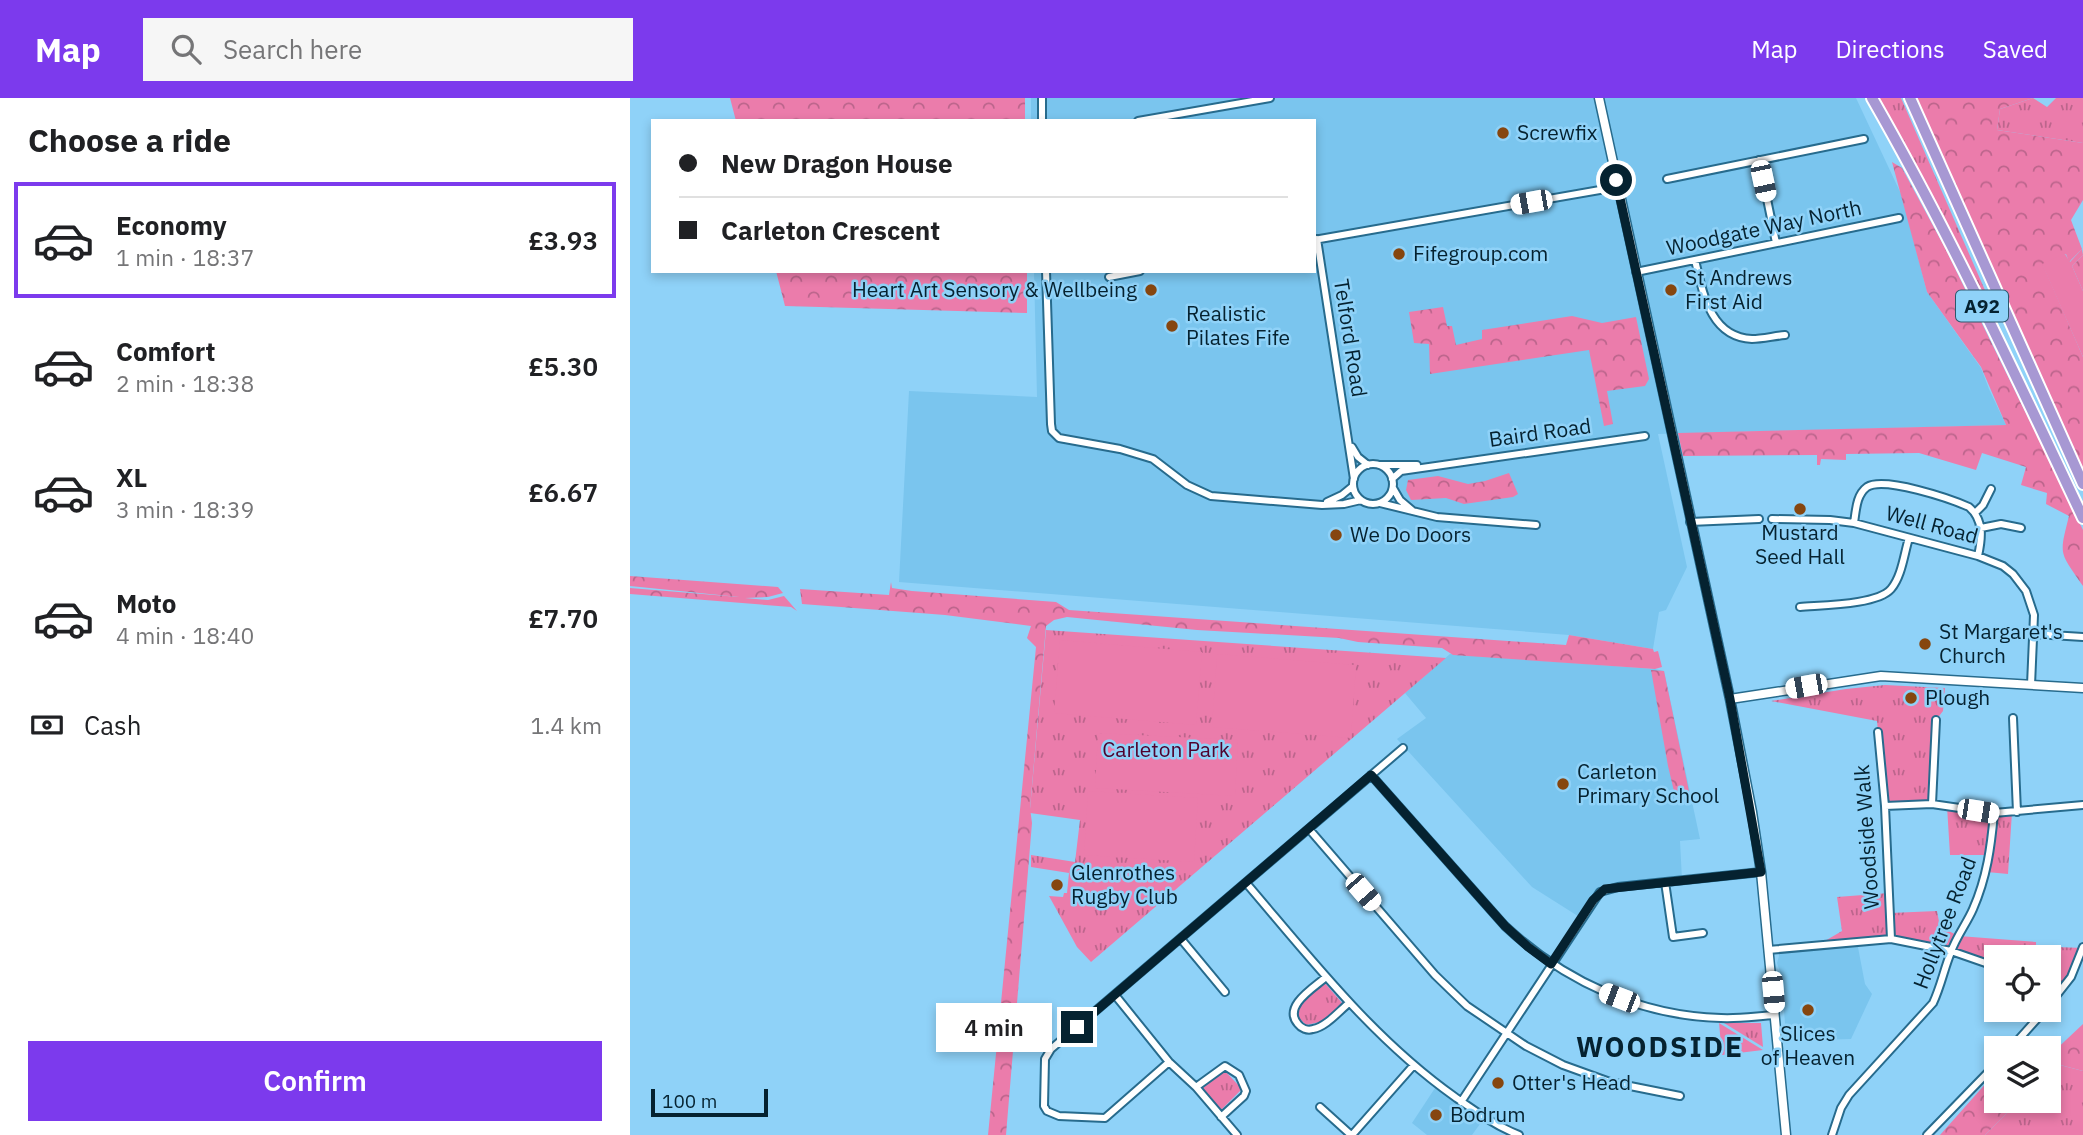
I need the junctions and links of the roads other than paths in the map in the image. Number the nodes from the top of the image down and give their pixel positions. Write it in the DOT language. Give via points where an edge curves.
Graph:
graph roads {
  1 [pos="1042,98"];
  2 [pos="1270,98"];
  3 [pos="1599,98"];
  4 [pos="1872,98"];
  5 [pos="1910,98"];
  6 [pos="1042,119"];
  7 [pos="1149,119"];
  8 [pos="1864,139"];
  9 [pos="1759,160"];
  10 [pos="1667,179"];
  11 [pos="1617,187"];
  12 [pos="1899,218"];
  13 [pos="1316,239"];
  14 [pos="1776,243"];
  15 [pos="1316,245"];
  16 [pos="1695,260"];
  17 [pos="1636,272"];
  18 [pos="1046,273"];
  19 [pos="1130,273"];
  20 [pos="1110,277"];
  21 [pos="1785,335"];
  22 [pos="1646,436"];
  23 [pos="1349,443"];
  24 [pos="1368,465"];
  25 [pos="1377,465"];
  26 [pos="1440,465"];
  27 [pos="1392,479"];
  28 [pos="1353,482"];
  29 [pos="2083,484"];
  30 [pos="1393,488"];
  31 [pos="1991,489"];
  32 [pos="1361,500"];
  33 [pos="1380,503"];
  34 [pos="1322,505"];
  35 [pos="1975,513"];
  36 [pos="1418,514"];
  37 [pos="2083,517"];
  38 [pos="1759,519"];
  39 [pos="1772,519"];
  40 [pos="1690,522"];
  41 [pos="1854,523"];
  42 [pos="1536,525"];
  43 [pos="1981,528"];
  44 [pos="2021,528"];
  45 [pos="1909,538"];
  46 [pos="1978,556"];
  47 [pos="1800,607"];
  48 [pos="2035,634"];
  49 [pos="2083,637"];
  50 [pos="2031,685"];
  51 [pos="2083,688"];
  52 [pos="1730,699"];
  53 [pos="2013,718"];
  54 [pos="1936,720"];
  55 [pos="1878,733"];
  56 [pos="1404,748"];
  57 [pos="1371,775"];
  58 [pos="1933,804"];
  59 [pos="2083,805"];
  60 [pos="1885,806"];
  61 [pos="2017,812"];
  62 [pos="1994,813"];
  63 [pos="1309,829"];
  64 [pos="1761,872"];
  65 [pos="1665,882"];
  66 [pos="1247,884"];
  67 [pos="1703,933"];
  68 [pos="1181,939"];
  69 [pos="1891,939"];
  70 [pos="2083,947"];
  71 [pos="1768,950"];
  72 [pos="1951,951"];
  73 [pos="1984,962"];
  74 [pos="1551,964"];
  75 [pos="1326,977"];
  76 [pos="2061,990"];
  77 [pos="1225,992"];
  78 [pos="1115,995"];
  79 [pos="1349,1003"];
  80 [pos="1775,1016"];
  81 [pos="2034,1022"];
  82 [pos="1506,1032"];
  83 [pos="2022,1036"];
  84 [pos="1169,1062"];
  85 [pos="1413,1066"];
  86 [pos="1984,1076"];
  87 [pos="1196,1087"];
  88 [pos="1680,1096"];
  89 [pos="1461,1102"];
  90 [pos="1320,1107"];
  91 [pos="1221,1117"];
  92 [pos="1516,1134"];
  93 [pos="1237,1135"];
  94 [pos="1351,1135"];
  95 [pos="1786,1135"];
  96 [pos="1832,1135"];
  97 [pos="1927,1135"];
  1 -- 6 [label="street"];
  2 -- 7 [label="street"];
  3 -- 11 [label="street"];
  4 -- 37 [label="highway, A92" via="1955,252"];
  5 -- 29 [label="highway, A92"];
  8 -- 9 [label="street"];
  9 -- 10 [label="street"];
  9 -- 14 [label="street"];
  11 -- 13 [label="street"];
  11 -- 17 [label="street"];
  12 -- 14 [label="street, Woodgate Way North"];
  14 -- 16 [label="street, Woodgate Way North"];
  15 -- 23 [label="street, Telford Road"];
  16 -- 17 [label="street, Woodgate Way North"];
  16 -- 21 [label="street" via="1717,324 1734,336 1752,339"];
  17 -- 40 [label="street"];
  18 -- 34 [label="street" via="1052,430 1062,440 1153,459 1187,485 1211,496"];
  19 -- 20 [label="street"];
  22 -- 26 [label="street, Baird Road"];
  23 -- 24 [label="street"];
  23 -- 28 [label="street, Telford Road"];
  24 -- 25 [label="street"];
  24 -- 28 [label="street"];
  25 -- 26 [label="street, Baird Road"];
  25 -- 27 [label="street"];
  26 -- 27 [label="street, Baird Road" via="1401,471"];
  27 -- 30 [label="street"];
  28 -- 32 [label="street"];
  28 -- 34 [label="street" via="1342,495"];
  30 -- 33 [label="street"];
  30 -- 36 [label="street"];
  31 -- 35 [label="street"];
  32 -- 33 [label="street"];
  32 -- 34 [label="street"];
  33 -- 36 [label="street"];
  35 -- 41 [label="street" via="1953,501 1883,483 1860,494"];
  35 -- 43 [label="street"];
  36 -- 42 [label="street"];
  38 -- 40 [label="street"];
  39 -- 41 [label="street, Well Road"];
  40 -- 52 [label="street"];
  41 -- 45 [label="street, Well Road"];
  43 -- 44 [label="street" via="2001,524"];
  43 -- 46 [label="street"];
  45 -- 46 [label="street, Well Road"];
  45 -- 47 [label="street" via="1898,576 1883,596"];
  46 -- 48 [label="street, Well Road" via="2003,566 2020,582 2031,603"];
  48 -- 49 [label="street"];
  48 -- 50 [label="street, Well Road"];
  50 -- 51 [label="street"];
  50 -- 52 [label="street" via="1881,676"];
  52 -- 64 [label="street"];
  53 -- 61 [label="street"];
  54 -- 58 [label="street"];
  55 -- 60 [label="street, Woodside Walk"];
  56 -- 57 [label="street"];
  57 -- 63 [label="street"];
  57 -- 74 [label="street" via="1505,926"];
  58 -- 60 [label="street"];
  58 -- 62 [label="street"];
  59 -- 61 [label="street"];
  60 -- 69 [label="street, Woodside Walk"];
  61 -- 62 [label="street"];
  62 -- 72 [label="street, Hollytree Road" via="1984,884"];
  63 -- 66 [label="street"];
  63 -- 82 [label="street" via="1435,975 1467,1006"];
  64 -- 65 [label="street"];
  64 -- 71 [label="street"];
  65 -- 67 [label="street" via="1673,937"];
  65 -- 74 [label="street" via="1600,892"];
  66 -- 68 [label="street"];
  66 -- 75 [label="street"];
  68 -- 77 [label="street"];
  68 -- 78 [label="street"];
  69 -- 71 [label="street"];
  69 -- 72 [label="street"];
  70 -- 76 [label="street"];
  71 -- 80 [label="street"];
  72 -- 73 [label="street"];
  72 -- 96 [label="street, Hollytree Road" via="1933,1003 1849,1095"];
  74 -- 80 [label="street" via="1600,991 1658,1009 1719,1018"];
  74 -- 82 [label="street"];
  75 -- 79 [label="street"];
  75 -- 79 [label="street" via="1295,1005 1297,1024 1315,1029"];
  78 -- 84 [label="street"];
  78 -- 84 [label="street" via="1047,1054 1047,1111 1059,1116 1105,1118"];
  79 -- 85 [label="street"];
  80 -- 95 [label="street"];
  81 -- 83 [label="street"];
  82 -- 88 [label="street" via="1543,1056 1585,1074"];
  82 -- 89 [label="street"];
  84 -- 87 [label="street"];
  85 -- 89 [label="street"];
  85 -- 94 [label="street"];
  86 -- 97 [label="street"];
  87 -- 91 [label="street"];
  87 -- 91 [label="street" via="1225,1066 1239,1075 1246,1086 1244,1096"];
  89 -- 92 [label="street"];
  90 -- 94 [label="street"];
  91 -- 93 [label="street"];
}
